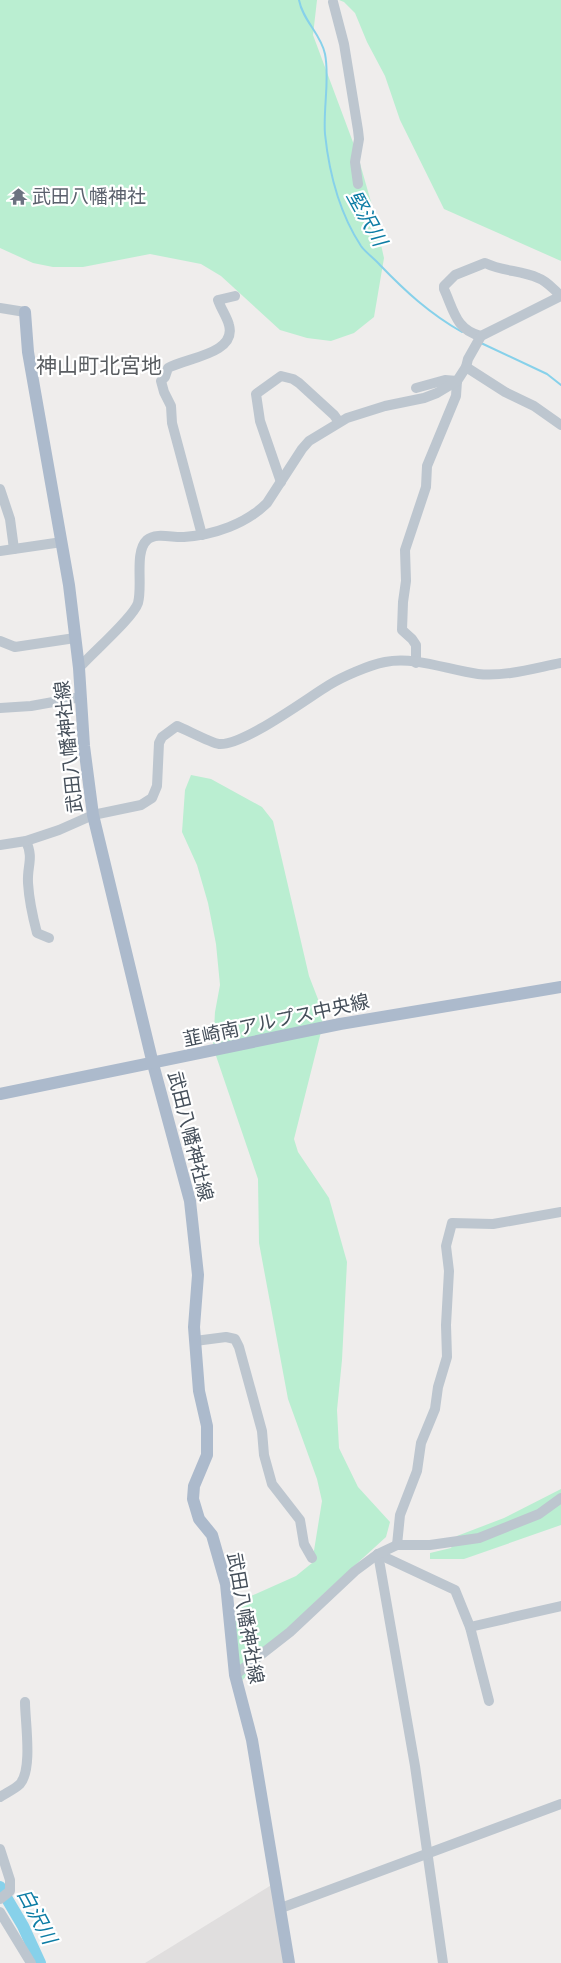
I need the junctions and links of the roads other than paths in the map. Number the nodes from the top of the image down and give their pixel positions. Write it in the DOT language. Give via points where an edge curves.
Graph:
graph roads {
  1 [pos="333,2"];
  2 [pos="358,184"];
  3 [pos="560,295"];
  4 [pos="235,296"];
  5 [pos="0,308"];
  6 [pos="25,312"];
  7 [pos="481,336"];
  8 [pos="467,363"];
  9 [pos="457,381"];
  10 [pos="416,388"];
  11 [pos="339,422"];
  12 [pos="561,425"];
  13 [pos="281,482"];
  14 [pos="0,489"];
  15 [pos="202,535"];
  16 [pos="62,542"];
  17 [pos="14,549"];
  18 [pos="0,551"];
  19 [pos="75,638"];
  20 [pos="0,641"];
  21 [pos="416,663"];
  22 [pos="561,663"];
  23 [pos="79,668"];
  24 [pos="81,697"];
  25 [pos="0,708"];
  26 [pos="93,815"];
  27 [pos="26,841"];
  28 [pos="0,845"];
  29 [pos="50,938"];
  30 [pos="561,988"];
  31 [pos="153,1064"];
  32 [pos="0,1094"];
  33 [pos="561,1212"];
  34 [pos="195,1340"];
  35 [pos="561,1498"];
  36 [pos="396,1545"];
  37 [pos="378,1554"];
  38 [pos="312,1558"];
  39 [pos="561,1606"];
  40 [pos="470,1627"];
  41 [pos="235,1675"];
  42 [pos="489,1701"];
  43 [pos="25,1702"];
  44 [pos="0,1797"];
  45 [pos="561,1804"];
  46 [pos="0,1849"];
  47 [pos="428,1853"];
  48 [pos="0,1899"];
  49 [pos="281,1908"];
  50 [pos="0,1912"];
  51 [pos="30,1963"];
  52 [pos="290,1963"];
  53 [pos="443,1963"];
  1 -- 2 [label="street" via="344,44 358,130 355,162"];
  3 -- 7 [label="street"];
  3 -- 7 [label="street" via="538,278 486,263 455,275 444,289 464,330"];
  4 -- 15 [label="street" via="218,300 229,324 230,334 225,344 207,355 168,368 161,381 171,406 175,434"];
  5 -- 6 [label="street"];
  6 -- 16 [label="main road, 武田八幡神社線" via="28,352"];
  7 -- 8 [label="street"];
  8 -- 9 [label="street"];
  8 -- 12 [label="street" via="505,392 534,406"];
  9 -- 10 [label="street" via="445,380"];
  9 -- 11 [label="street" via="424,398 385,406"];
  9 -- 21 [label="street" via="456,396 427,466 426,486 405,550 402,630 416,644"];
  11 -- 13 [label="street" via="309,441"];
  11 -- 13 [label="street" via="293,379 281,376 256,394 260,421"];
  13 -- 15 [label="street" via="267,503 250,517"];
  14 -- 17 [label="street" via="10,519"];
  15 -- 23 [label="street" via="155,536 147,540 140,551 137,605"];
  16 -- 17 [label="street"];
  16 -- 19 [label="main road, 武田八幡神社線"];
  17 -- 18 [label="street"];
  19 -- 20 [label="street" via="15,647"];
  19 -- 23 [label="main road, 武田八幡神社線"];
  21 -- 22 [label="street" via="495,674"];
  21 -- 26 [label="street" via="383,662 330,684 242,738 219,744 177,726 159,743 157,786 152,798 141,805"];
  23 -- 24 [label="main road, 武田八幡神社線"];
  24 -- 25 [label="street"];
  24 -- 26 [label="main road, 武田八幡神社線"];
  26 -- 27 [label="street"];
  26 -- 31 [label="main road, 武田八幡神社線"];
  27 -- 28 [label="street"];
  27 -- 29 [label="street" via="31,853 28,883 35,925 37,933"];
  30 -- 31 [label="main road, 韮崎南アルプス中央線" via="340,1024"];
  31 -- 32 [label="main road, 韮崎南アルプス中央線"];
  31 -- 34 [label="main road, 武田八幡神社線" via="190,1201 198,1275"];
  33 -- 36 [label="street" via="493,1224 452,1223 446,1246 449,1271 447,1357 435,1409 421,1443 418,1471 400,1515"];
  34 -- 38 [label="street" via="235,1339 262,1431 272,1484 300,1520 304,1544"];
  34 -- 41 [label="main road, 武田八幡神社線" via="199,1391 207,1426 207,1456 194,1486 193,1499 199,1519 212,1535 226,1584"];
  35 -- 36 [label="street" via="538,1514 479,1538 430,1545"];
  36 -- 37 [label="street"];
  37 -- 40 [label="street" via="455,1590"];
  37 -- 41 [label="street" via="355,1571 290,1632"];
  37 -- 47 [label="street"];
  39 -- 40 [label="street"];
  40 -- 42 [label="street"];
  41 -- 49 [label="main road, 武田八幡神社線" via="252,1740"];
  43 -- 44 [label="street" via="25,1772 20,1784"];
  45 -- 47 [label="street"];
  46 -- 48 [label="street" via="10,1880 10,1891"];
  47 -- 49 [label="street"];
  47 -- 53 [label="street"];
  49 -- 52 [label="main road, 武田八幡神社線"];
  50 -- 51 [label="street"];
}
